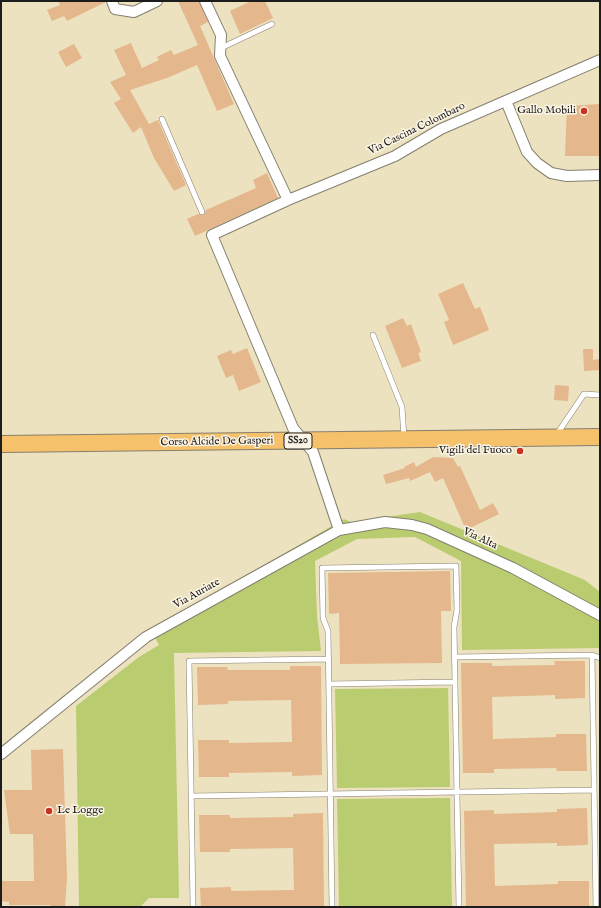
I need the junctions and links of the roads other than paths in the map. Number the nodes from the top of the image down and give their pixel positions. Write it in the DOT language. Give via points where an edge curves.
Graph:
graph roads {
  1 [pos="112,1"];
  2 [pos="157,1"];
  3 [pos="206,1"];
  4 [pos="272,24"];
  5 [pos="220,48"];
  6 [pos="600,60"];
  7 [pos="506,101"];
  8 [pos="162,119"];
  9 [pos="600,175"];
  10 [pos="288,200"];
  11 [pos="202,212"];
  12 [pos="373,335"];
  13 [pos="600,395"];
  14 [pos="555,438"];
  15 [pos="600,438"];
  16 [pos="404,440"];
  17 [pos="304,441"];
  18 [pos="1,444"];
  19 [pos="339,530"];
  20 [pos="600,615"];
  21 [pos="592,655"];
  22 [pos="455,657"];
  23 [pos="600,658"];
  24 [pos="329,659"];
  25 [pos="455,682"];
  26 [pos="329,684"];
  27 [pos="1,754"];
  28 [pos="594,790"];
  29 [pos="457,792"];
  30 [pos="331,794"];
  31 [pos="191,796"];
  32 [pos="193,907"];
  33 [pos="332,907"];
  34 [pos="459,907"];
  35 [pos="596,907"];
  1 -- 2 [label="street" via="115,9 134,12"];
  3 -- 5 [label="street" via="221,35"];
  4 -- 5 [label="lane"];
  5 -- 10 [label="street" via="220,56"];
  6 -- 7 [label="street, Via Cascina Colombaro"];
  7 -- 9 [label="street" via="527,152 537,163 551,173 567,176"];
  7 -- 10 [label="street, Via Cascina Colombaro" via="441,129 394,156"];
  8 -- 11 [label="lane"];
  10 -- 17 [label="street, Via Cascina Colombaro" via="211,232 293,428"];
  12 -- 16 [label="lane" via="402,407"];
  13 -- 14 [label="lane" via="584,394"];
  14 -- 15 [label="main road, Corso Alcide De Gasperi / SS20"];
  14 -- 16 [label="main road, Corso Alcide De Gasperi / SS20"];
  16 -- 17 [label="main road, Corso Alcide De Gasperi / SS20"];
  17 -- 18 [label="main road, Corso Alcide De Gasperi / SS20"];
  17 -- 19 [label="street" via="313,452"];
  19 -- 20 [label="street, Via Alta" via="385,522 427,529 513,568"];
  19 -- 27 [label="street, Via Auriate" via="146,637"];
  21 -- 22 [label="lane"];
  21 -- 23 [label="lane"];
  21 -- 28 [label="lane"];
  22 -- 24 [label="lane" via="456,566 432,566 322,568 323,618 328,631"];
  22 -- 25 [label="lane"];
  24 -- 26 [label="lane"];
  24 -- 31 [label="lane" via="189,661"];
  25 -- 26 [label="lane"];
  25 -- 29 [label="lane"];
  26 -- 30 [label="lane"];
  28 -- 29 [label="lane"];
  28 -- 35 [label="lane"];
  29 -- 30 [label="lane"];
  29 -- 34 [label="lane"];
  30 -- 31 [label="lane"];
  30 -- 33 [label="lane"];
  31 -- 32 [label="lane"];
}
